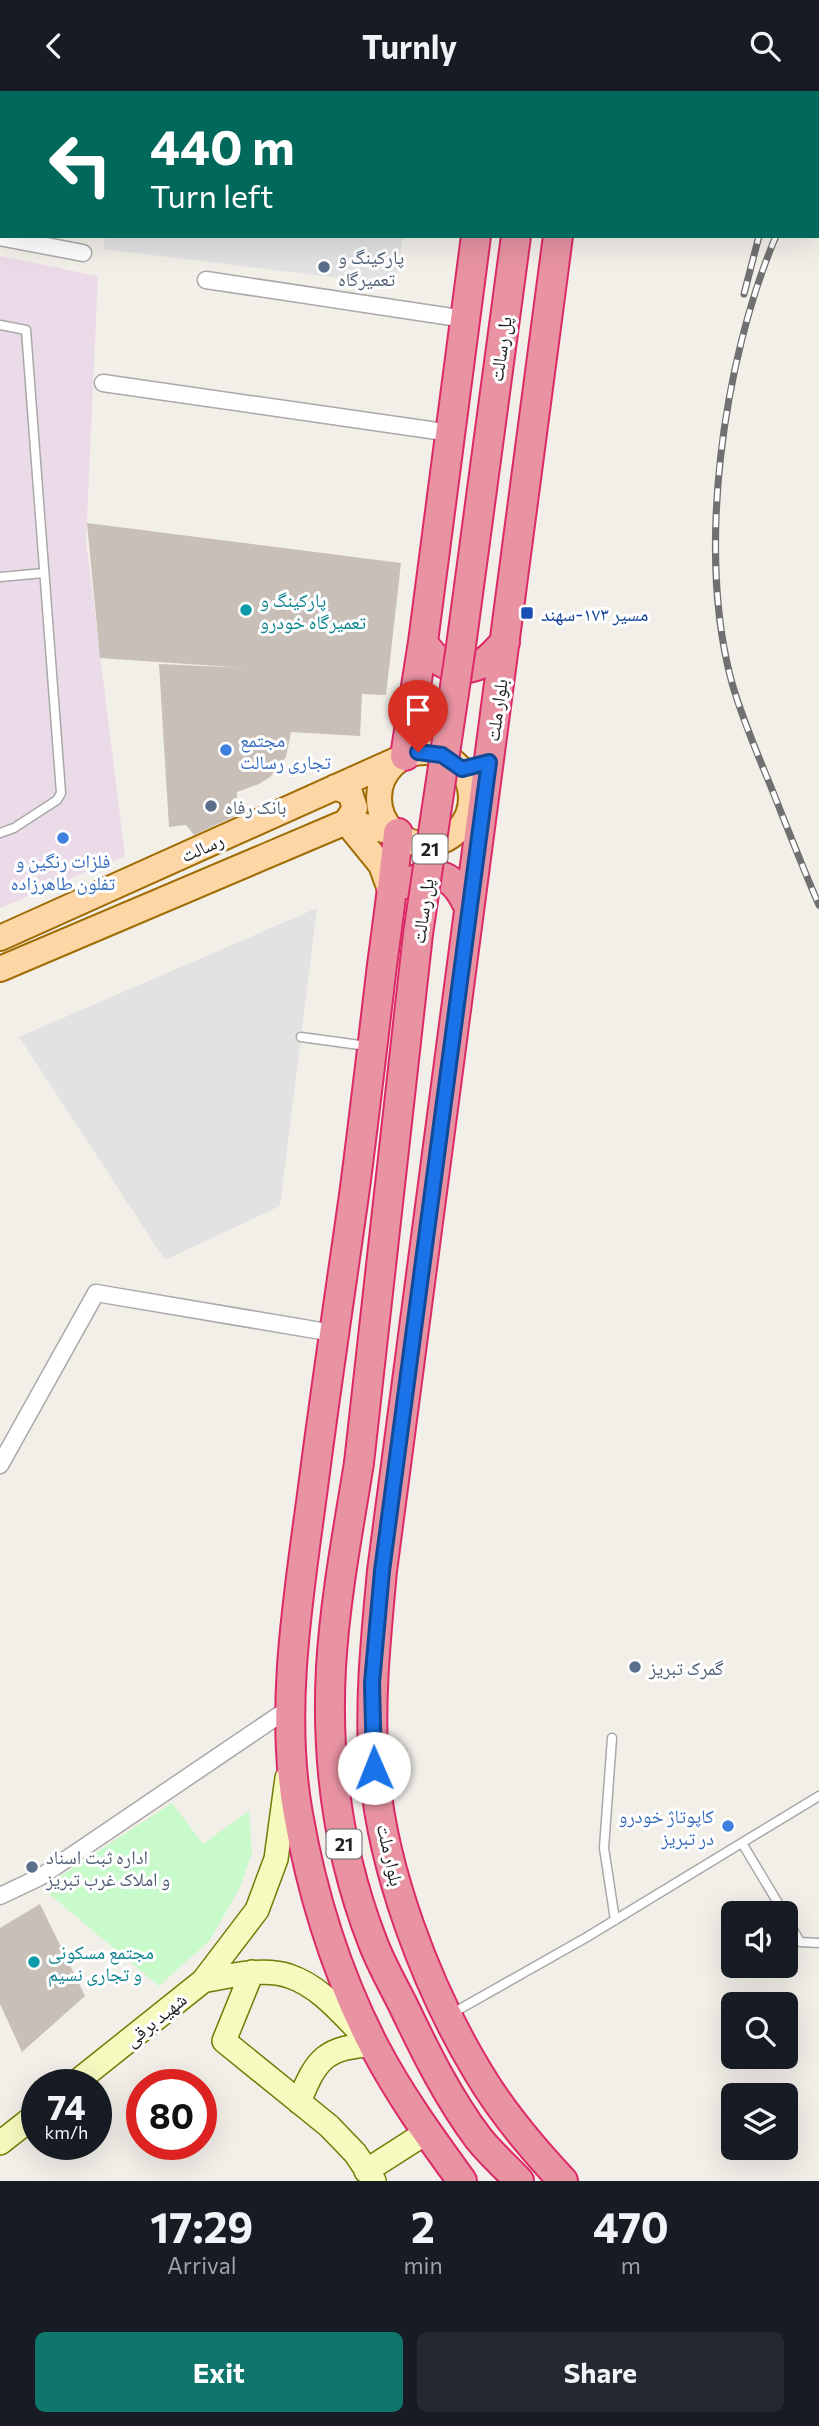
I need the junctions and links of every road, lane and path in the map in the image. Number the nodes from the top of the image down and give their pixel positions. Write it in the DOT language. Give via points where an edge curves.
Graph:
graph roads {
  1 [pos="5,238"];
  2 [pos="476,238"];
  3 [pos="516,238"];
  4 [pos="558,238"];
  5 [pos="83,253"];
  6 [pos="206,280"];
  7 [pos="466,319"];
  8 [pos="0,325"];
  9 [pos="103,383"];
  10 [pos="451,433"];
  11 [pos="44,573"];
  12 [pos="0,577"];
  13 [pos="423,642"];
  14 [pos="505,642"];
  15 [pos="405,756"];
  16 [pos="475,766"];
  17 [pos="335,787"];
  18 [pos="346,822"];
  19 [pos="0,833"];
  20 [pos="398,833"];
  21 [pos="467,836"];
  22 [pos="393,896"];
  23 [pos="469,908"];
  24 [pos="0,938"];
  25 [pos="0,969"];
  26 [pos="301,1037"];
  27 [pos="373,1047"];
  28 [pos="332,1333"];
  29 [pos="0,1465"];
  30 [pos="291,1707"];
  31 [pos="612,1738"];
  32 [pos="291,1747"];
  33 [pos="819,1796"];
  34 [pos="742,1843"];
  35 [pos="1,1895"];
  36 [pos="777,1901"];
  37 [pos="615,1920"];
  38 [pos="798,1938"];
  39 [pos="819,1943"];
  40 [pos="251,1972"];
  41 [pos="203,1981"];
  42 [pos="448,2016"];
  43 [pos="374,2045"];
  44 [pos="93,2069"];
  45 [pos="299,2102"];
  46 [pos="21,2127"];
  47 [pos="427,2132"];
  48 [pos="0,2143"];
  49 [pos="370,2176"];
  50 [pos="462,2181"];
  51 [pos="519,2181"];
  52 [pos="563,2181"];
  1 -- 5 [label="street"];
  2 -- 7 [label="highway"];
  3 -- 51 [label="highway, پل رسالت / 21, bridge" via="418,934 359,1463 337,1596 331,1747 337,1811 350,1872 373,1944 446,2088 480,2139"];
  4 -- 14 [label="highway, بلوار ملت / 21"];
  6 -- 7 [label="street"];
  7 -- 10 [label="highway"];
  8 -- 11 [label="lane" via="26,330"];
  9 -- 10 [label="street"];
  10 -- 13 [label="highway"];
  11 -- 12 [label="lane"];
  11 -- 19 [label="lane" via="61,793 50,805"];
  13 -- 14 [label="highway" via="445,665 464,670 485,661"];
  13 -- 15 [label="highway"];
  14 -- 16 [label="highway, بلوار ملت / 21"];
  15 -- 16 [label="main road" via="418,752 442,755"];
  15 -- 17 [label="main road, رسالت"];
  15 -- 20 [label="main road" via="382,781 379,805 387,824"];
  16 -- 21 [label="highway, بلوار ملت / 21"];
  17 -- 18 [label="main road" via="350,793 355,808"];
  17 -- 24 [label="main road, رسالت"];
  18 -- 20 [label="main road"];
  18 -- 22 [label="main road" via="381,865"];
  18 -- 25 [label="main road, رسالت"];
  20 -- 21 [label="main road" via="408,842 432,844"];
  20 -- 22 [label="highway"];
  21 -- 23 [label="highway, بلوار ملت / 21"];
  22 -- 23 [label="highway" via="431,873 452,881"];
  22 -- 27 [label="highway"];
  23 -- 42 [label="highway, بلوار ملت / 21" via="382,1571 372,1683 374,1768 385,1843 407,1919"];
  26 -- 27 [label="lane"];
  27 -- 28 [label="highway"];
  28 -- 29 [label="street" via="96,1293"];
  28 -- 30 [label="highway" via="297,1612"];
  30 -- 32 [label="highway"];
  30 -- 35 [label="street" via="40,1877"];
  31 -- 37 [label="lane" via="604,1848"];
  32 -- 41 [label="main road" via="276,1859 257,1910"];
  32 -- 43 [label="highway" via="310,1876 331,1946"];
  33 -- 34 [label="lane"];
  34 -- 36 [label="lane"];
  34 -- 37 [label="lane"];
  37 -- 42 [label="lane"];
  38 -- 39 [label="lane"];
  40 -- 41 [label="main road"];
  40 -- 43 [label="main road" via="289,1975 319,1992"];
  40 -- 45 [label="main road" via="224,2041"];
  41 -- 44 [label="main road, شهید برقی"];
  42 -- 52 [label="highway, بلوار ملت / 21" via="479,2074 537,2154"];
  43 -- 45 [label="main road" via="331,2053 312,2071"];
  43 -- 47 [label="highway"];
  45 -- 49 [label="main road" via="355,2153"];
  46 -- 48 [label="main road"];
  47 -- 49 [label="main road"];
  47 -- 50 [label="highway"];
}
